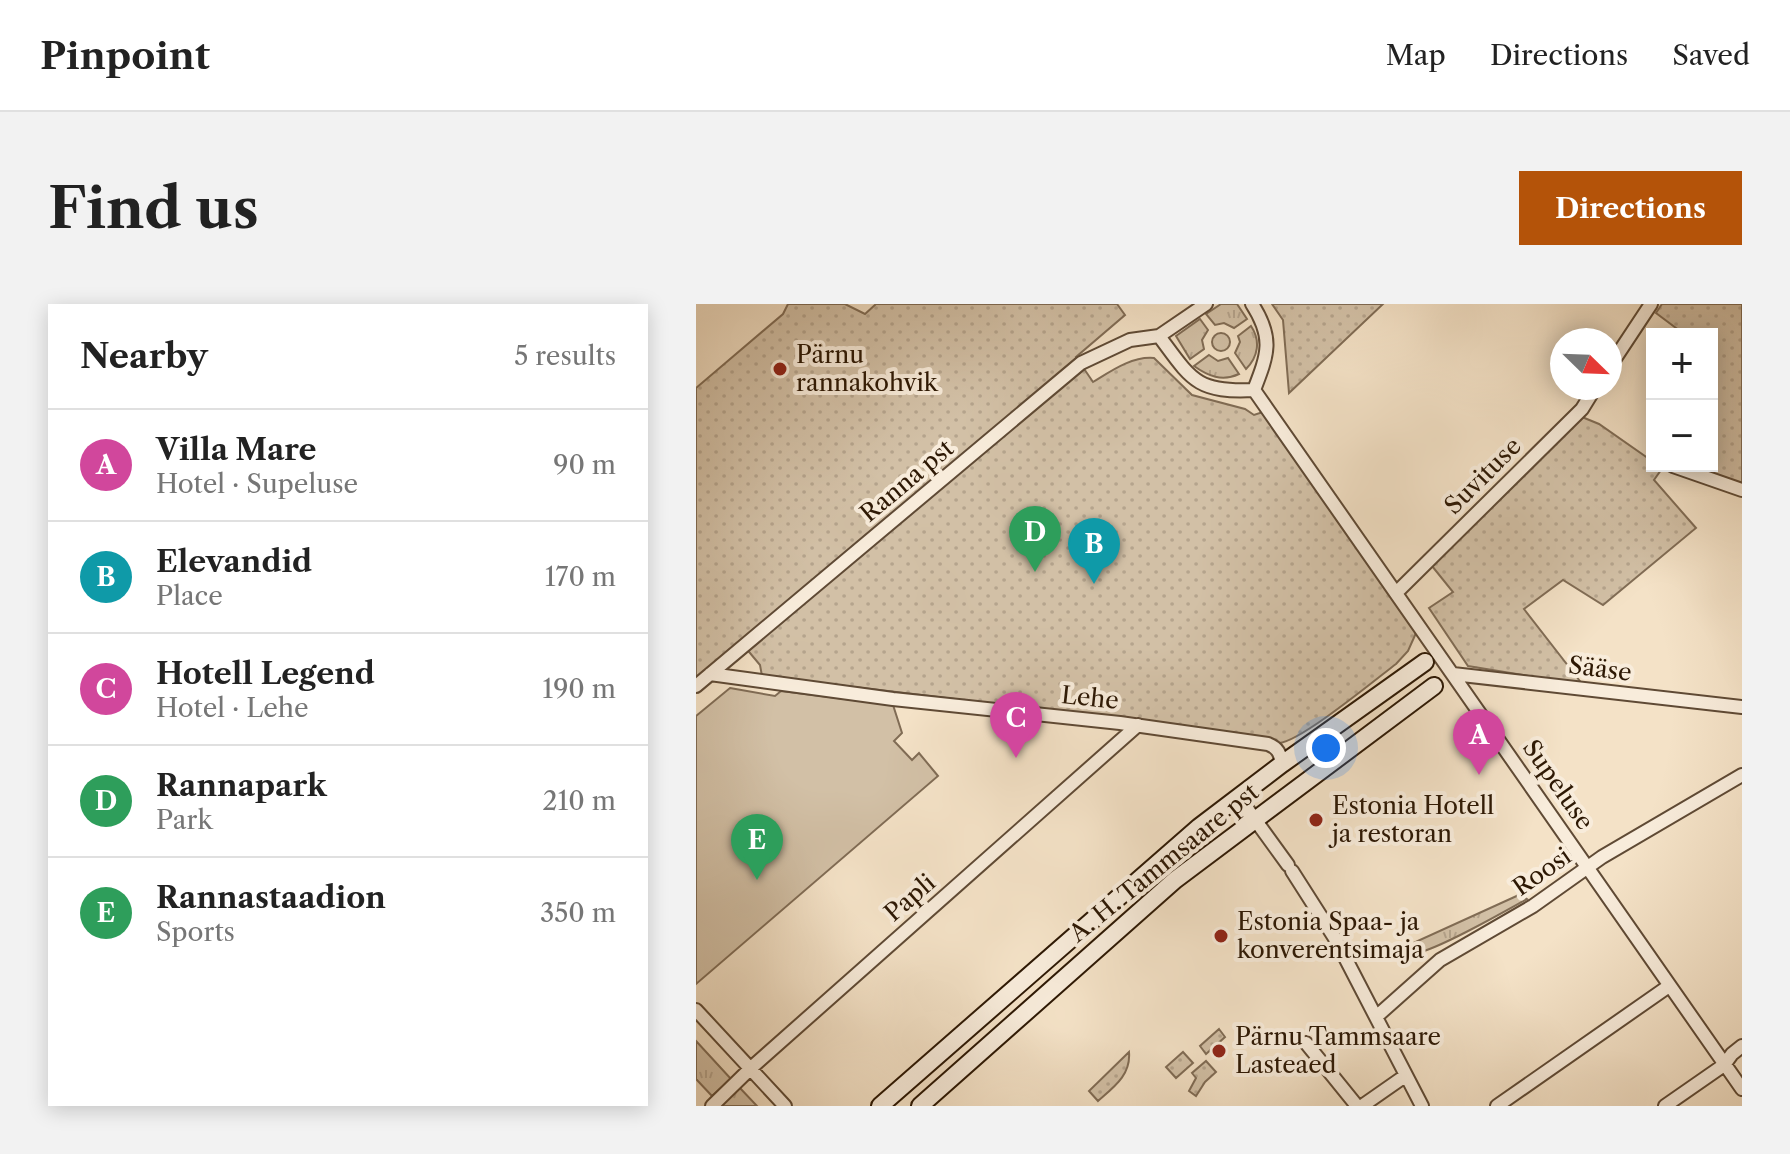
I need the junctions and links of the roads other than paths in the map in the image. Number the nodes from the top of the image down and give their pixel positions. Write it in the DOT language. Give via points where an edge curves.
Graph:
graph roads {
  1 [pos="1206,304"];
  2 [pos="1252,304"];
  3 [pos="1647,306"];
  4 [pos="1159,336"];
  5 [pos="1622,347"];
  6 [pos="1254,390"];
  7 [pos="1588,400"];
  8 [pos="1690,472"];
  9 [pos="1742,490"];
  10 [pos="1397,592"];
  11 [pos="737,652"];
  12 [pos="1431,657"];
  13 [pos="710,674"];
  14 [pos="1453,674"];
  15 [pos="738,677"];
  16 [pos="696,686"];
  17 [pos="1434,686"];
  18 [pos="1742,707"];
  19 [pos="1138,725"];
  20 [pos="1282,764"];
  21 [pos="1742,775"];
  22 [pos="1238,796"];
  23 [pos="1255,818"];
  24 [pos="1156,865"];
  25 [pos="1588,867"];
  26 [pos="1172,883"];
  27 [pos="1669,986"];
  28 [pos="696,1010"];
  29 [pos="1376,1017"];
  30 [pos="1306,1043"];
  31 [pos="1742,1046"];
  32 [pos="1724,1065"];
  33 [pos="751,1068"];
  34 [pos="1405,1076"];
  35 [pos="1742,1089"];
  36 [pos="891,1102"];
  37 [pos="712,1106"];
  38 [pos="785,1106"];
  39 [pos="920,1106"];
  40 [pos="1360,1106"];
  41 [pos="1422,1106"];
  42 [pos="1497,1106"];
  43 [pos="1665,1106"];
  1 -- 4 [label="street"];
  2 -- 6 [label="street" via="1268,343"];
  3 -- 5 [label="street"];
  4 -- 6 [label="street" via="1196,382 1216,390"];
  4 -- 11 [label="street, Ranna pst" via="1130,340 1081,363"];
  6 -- 10 [label="street, Supeluse"];
  7 -- 10 [label="street, Suvituse"];
  8 -- 9 [label="street"];
  10 -- 12 [label="street, Supeluse"];
  11 -- 13 [label="street, Ranna pst"];
  11 -- 15 [label="street"];
  12 -- 14 [label="street, Supeluse"];
  12 -- 20 [label="street"];
  13 -- 15 [label="street, Lehe"];
  13 -- 16 [label="street, Ranna pst"];
  14 -- 17 [label="street, A. H. Tammsaare pst"];
  14 -- 18 [label="street, Sääse"];
  14 -- 25 [label="street, Supeluse"];
  15 -- 19 [label="street, Lehe"];
  17 -- 23 [label="street, A. H. Tammsaare pst"];
  19 -- 20 [label="street, Lehe" via="1268,744 1280,754"];
  19 -- 33 [label="street, Papli"];
  20 -- 22 [label="street, A. H. Tammsaare pst"];
  21 -- 25 [label="street, Roosi"];
  22 -- 23 [label="street"];
  22 -- 24 [label="street, A. H. Tammsaare pst"];
  23 -- 26 [label="street, A. H. Tammsaare pst"];
  23 -- 29 [label="street" via="1336,940"];
  24 -- 26 [label="street"];
  24 -- 36 [label="street, A. H. Tammsaare pst"];
  25 -- 27 [label="street, Supeluse"];
  25 -- 29 [label="street, Roosi" via="1440,960"];
  26 -- 39 [label="street, A. H. Tammsaare pst"];
  27 -- 32 [label="street, Supeluse"];
  27 -- 42 [label="street"];
  28 -- 33 [label="street"];
  29 -- 34 [label="street"];
  30 -- 40 [label="street"];
  31 -- 32 [label="street"];
  32 -- 35 [label="street, Supeluse"];
  32 -- 43 [label="street"];
  33 -- 37 [label="street, Papli"];
  33 -- 38 [label="street"];
  34 -- 40 [label="street"];
  34 -- 41 [label="street"];
}
